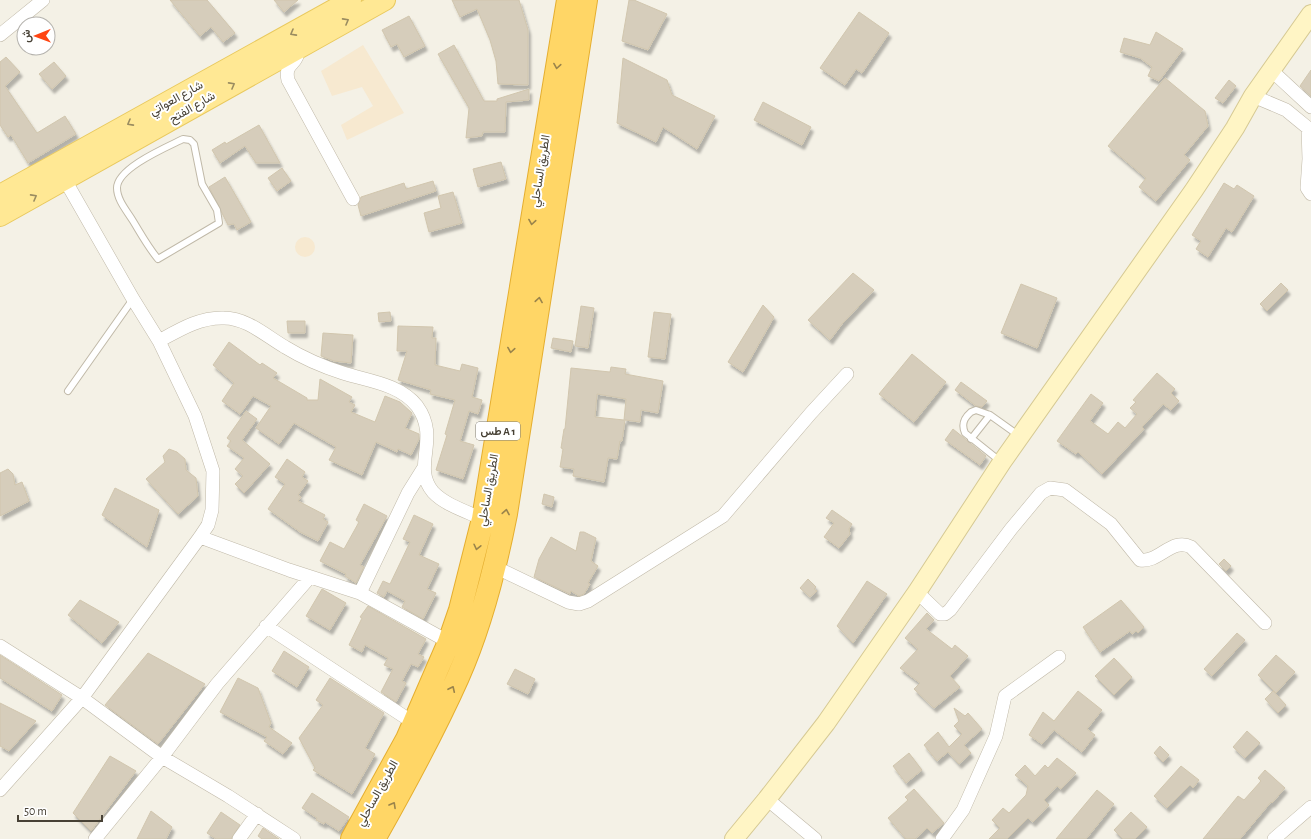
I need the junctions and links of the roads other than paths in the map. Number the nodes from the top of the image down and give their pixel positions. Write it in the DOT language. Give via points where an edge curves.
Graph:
graph roads {
  1 [pos="43,0"];
  2 [pos="352,0"];
  3 [pos="385,0"];
  4 [pos="554,0"];
  5 [pos="568,0"];
  6 [pos="586,0"];
  7 [pos="1311,14"];
  8 [pos="0,35"];
  9 [pos="562,36"];
  10 [pos="299,48"];
  11 [pos="1271,70"];
  12 [pos="1253,96"];
  13 [pos="177,106"];
  14 [pos="1311,107"];
  15 [pos="138,150"];
  16 [pos="65,180"];
  17 [pos="1311,194"];
  18 [pos="0,195"];
  19 [pos="353,199"];
  20 [pos="0,216"];
  21 [pos="133,299"];
  22 [pos="159,342"];
  23 [pos="847,374"];
  24 [pos="68,391"];
  25 [pos="990,415"];
  26 [pos="1021,437"];
  27 [pos="971,439"];
  28 [pos="1002,462"];
  29 [pos="424,469"];
  30 [pos="484,519"];
  31 [pos="200,537"];
  32 [pos="495,567"];
  33 [pos="310,578"];
  34 [pos="917,592"];
  35 [pos="360,593"];
  36 [pos="1265,623"];
  37 [pos="266,626"];
  38 [pos="449,642"];
  39 [pos="0,646"];
  40 [pos="1059,657"];
  41 [pos="82,698"];
  42 [pos="414,723"];
  43 [pos="162,757"];
  44 [pos="0,790"];
  45 [pos="767,799"];
  46 [pos="1311,807"];
  47 [pos="257,814"];
  48 [pos="95,839"];
  49 [pos="239,839"];
  50 [pos="294,839"];
  51 [pos="352,839"];
  52 [pos="374,839"];
  53 [pos="734,839"];
  54 [pos="815,839"];
  55 [pos="942,839"];
  56 [pos="1274,839"];
  1 -- 8 [label="street"];
  2 -- 13 [label="main road, شارع العواتي, one-way"];
  10 -- 3 [label="main road, شارع الفتح, one-way"];
  4 -- 9 [label="highway"];
  5 -- 9 [label="highway, الطريق الساحلي / طس A 1"];
  32 -- 6 [label="highway, الطريق الساحلي / طس A 1, one-way" via="506,514"];
  7 -- 11 [label="street"];
  9 -- 30 [label="highway, الطريق الساحلي / طس A 1, one-way"];
  13 -- 10 [label="main road, شارع الفتح, one-way"];
  10 -- 19 [label="street" via="298,56 288,66 288,80"];
  11 -- 12 [label="street"];
  11 -- 14 [label="street"];
  12 -- 17 [label="street" via="1286,110 1308,128 1307,188"];
  12 -- 26 [label="street" via="1194,190"];
  13 -- 15 [label="main road, شارع الفتح"];
  13 -- 18 [label="main road, شارع العواتي, one-way"];
  15 -- 15 [label="lane" via="118,181 117,189 119,199 158,259 219,223 217,210 202,184 194,144 190,140 184,139"];
  15 -- 16 [label="main road, شارع الفتح"];
  20 -- 16 [label="main road, شارع الفتح, one-way"];
  16 -- 21 [label="street"];
  21 -- 22 [label="street"];
  21 -- 24 [label="lane"];
  22 -- 29 [label="street" via="180,329 205,320 240,320 304,357 405,394 426,422 428,438"];
  22 -- 31 [label="street" via="195,416 213,471 212,510 208,525"];
  23 -- 32 [label="street" via="723,516 588,601 579,604 568,602"];
  25 -- 26 [label="lane"];
  25 -- 27 [label="lane"];
  25 -- 27 [label="lane" via="976,410 965,417 963,428"];
  26 -- 28 [label="street"];
  27 -- 28 [label="lane"];
  28 -- 34 [label="street"];
  29 -- 30 [label="street" via="425,480 434,492 444,500"];
  29 -- 35 [label="street" via="408,493"];
  30 -- 38 [label="highway, الطريق الساحلي / طس A 1, one-way"];
  31 -- 33 [label="street"];
  31 -- 41 [label="street"];
  52 -- 32 [label="highway, الطريق الساحلي / طس A 1, one-way" via="424,749 458,676 478,624"];
  33 -- 35 [label="street"];
  33 -- 37 [label="street"];
  34 -- 36 [label="street" via="940,614 945,614 1041,493 1057,487 1065,490 1111,524 1140,560 1148,560 1177,544 1191,547"];
  34 -- 45 [label="street" via="826,723"];
  35 -- 38 [label="street"];
  37 -- 42 [label="street"];
  37 -- 43 [label="street" via="217,684"];
  38 -- 42 [label="highway, الطريق الساحلي / طس A 1"];
  39 -- 41 [label="street"];
  40 -- 55 [label="street" via="1005,696 996,736 963,810"];
  41 -- 43 [label="street"];
  41 -- 44 [label="street"];
  42 -- 51 [label="highway, الطريق الساحلي / طس A 1"];
  43 -- 47 [label="street"];
  43 -- 48 [label="street"];
  45 -- 53 [label="street"];
  45 -- 54 [label="street"];
  46 -- 56 [label="street"];
  47 -- 49 [label="street"];
  47 -- 50 [label="street"];
}
